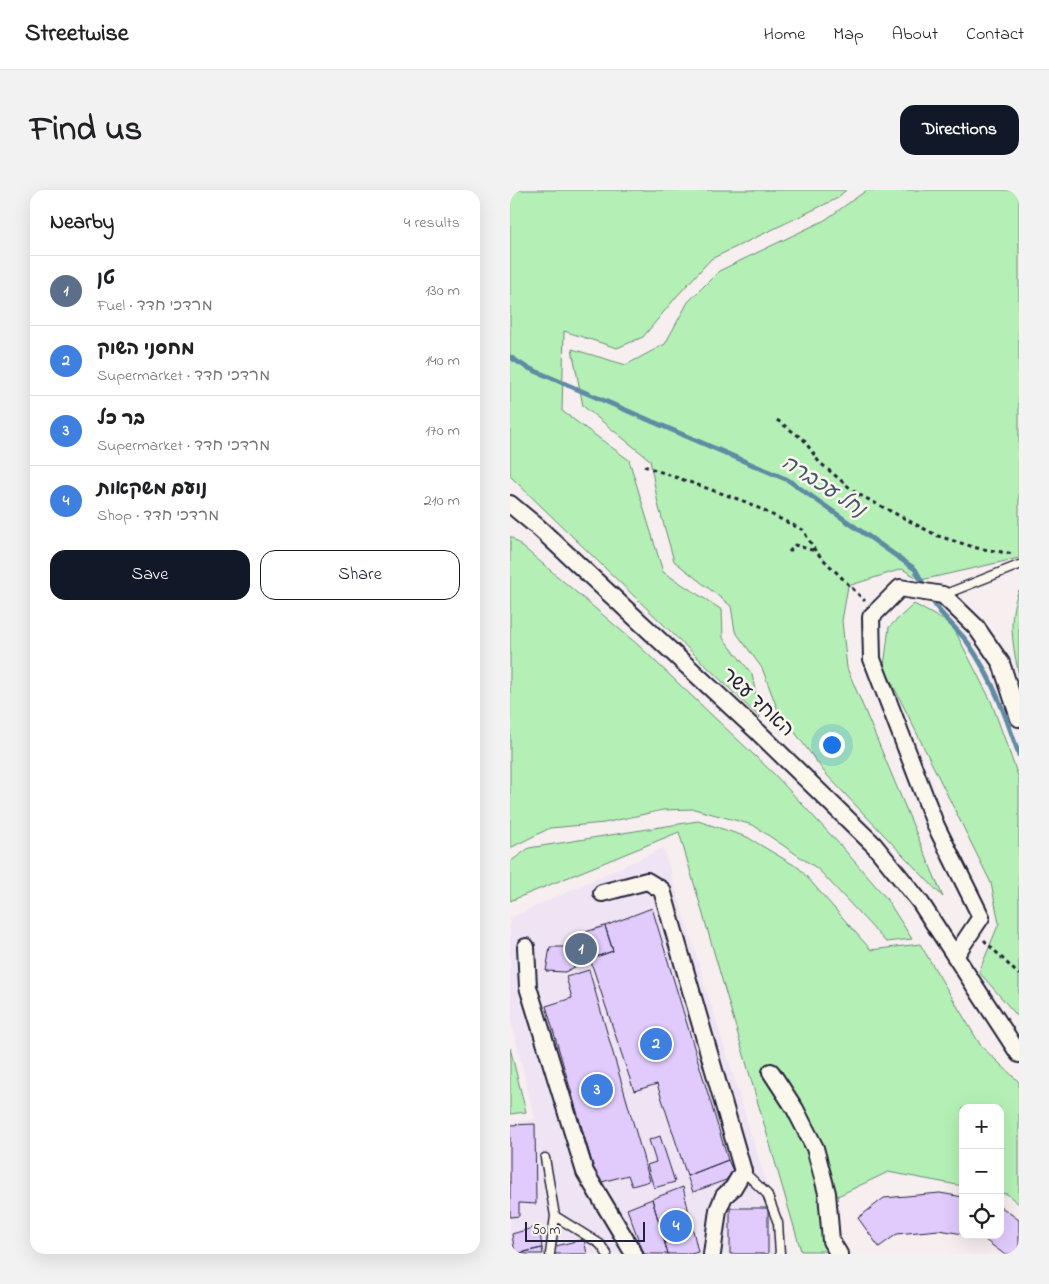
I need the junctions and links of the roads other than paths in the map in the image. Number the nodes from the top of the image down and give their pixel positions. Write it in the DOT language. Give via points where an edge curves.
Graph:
graph roads {
  1 [pos="510,504"];
  2 [pos="1019,565"];
  3 [pos="942,594"];
  4 [pos="1019,718"];
  5 [pos="602,893"];
  6 [pos="526,947"];
  7 [pos="955,956"];
  8 [pos="1019,1054"];
  9 [pos="771,1072"];
  10 [pos="545,1158"];
  11 [pos="743,1171"];
  12 [pos="555,1216"];
  13 [pos="550,1254"];
  14 [pos="607,1254"];
  15 [pos="634,1254"];
  16 [pos="712,1254"];
  17 [pos="780,1254"];
  18 [pos="839,1254"];
  1 -- 7 [label="street, האחד עשר" via="751,726 874,845 920,902"];
  2 -- 3 [label="lane"];
  3 -- 4 [label="street" via="976,627 1001,664"];
  3 -- 7 [label="street" via="900,588 871,617 872,659 936,826 981,917"];
  5 -- 11 [label="street" via="646,881 662,890"];
  6 -- 15 [label="street" via="528,987 585,1172"];
  7 -- 8 [label="street, האחד עשר"];
  9 -- 18 [label="street" via="815,1148 827,1193 831,1241"];
  10 -- 12 [label="lane"];
  11 -- 16 [label="street" via="724,1196 718,1210"];
  11 -- 17 [label="lane" via="768,1194 778,1223"];
  12 -- 13 [label="lane"];
  12 -- 14 [label="lane" via="600,1244"];
}
